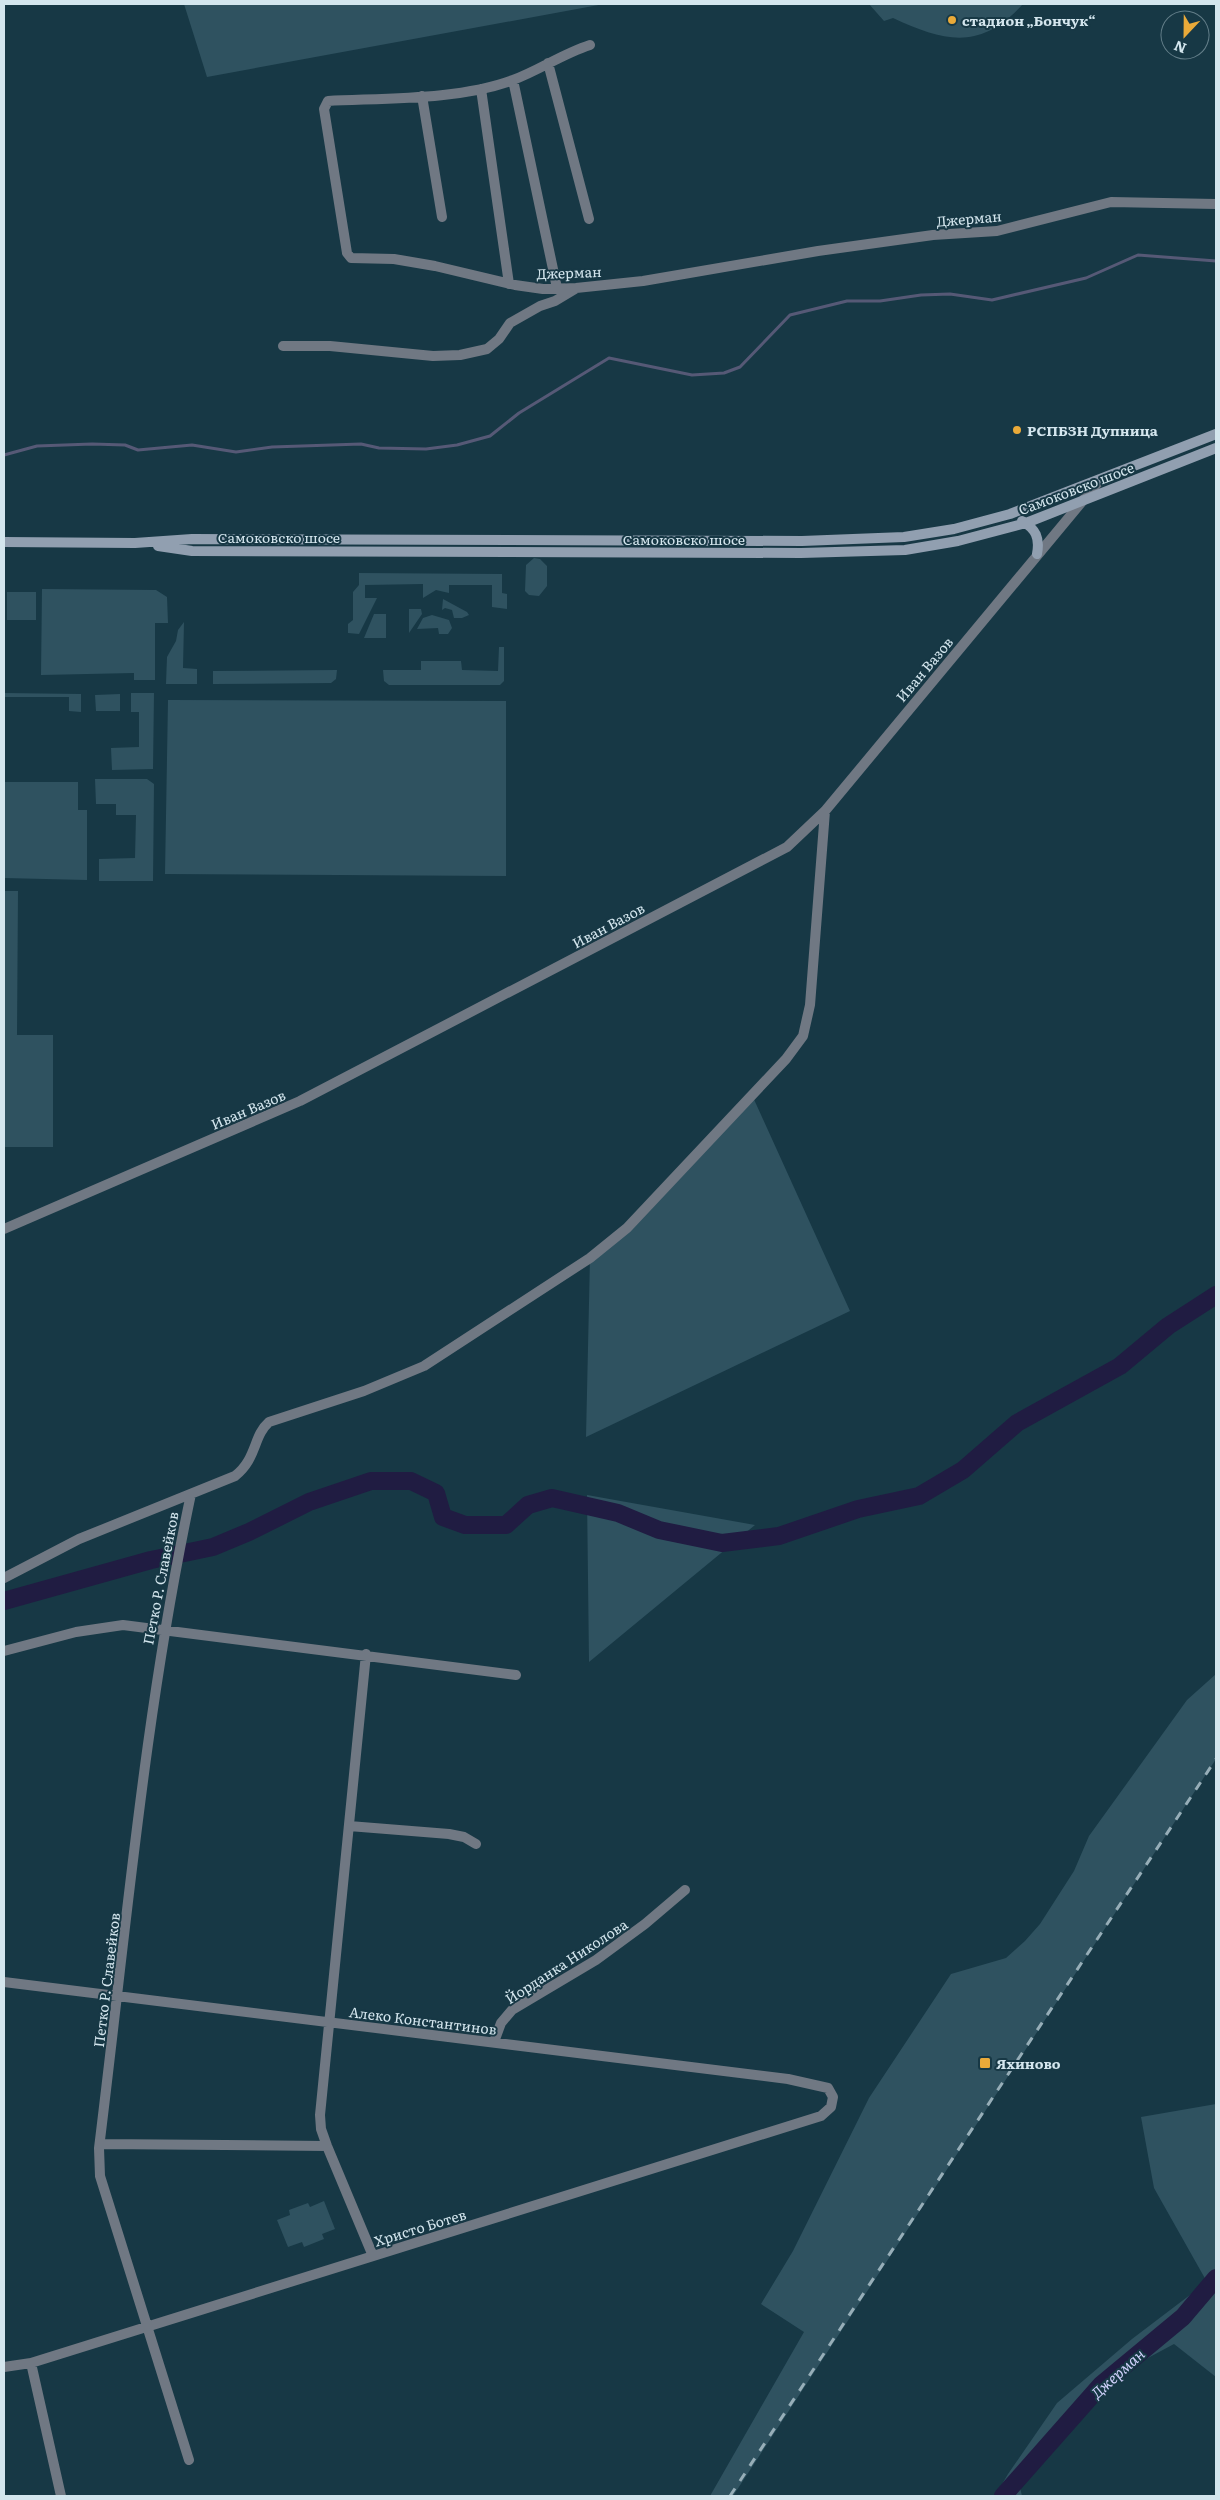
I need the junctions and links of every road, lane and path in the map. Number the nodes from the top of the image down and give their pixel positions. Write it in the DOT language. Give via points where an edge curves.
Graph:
graph roads {
  1 [pos="590,45"];
  2 [pos="548,63"];
  3 [pos="514,80"];
  4 [pos="480,89"];
  5 [pos="422,96"];
  6 [pos="1216,204"];
  7 [pos="442,217"];
  8 [pos="589,219"];
  9 [pos="509,284"];
  10 [pos="557,288"];
  11 [pos="576,288"];
  12 [pos="283,346"];
  13 [pos="1216,434"];
  14 [pos="1216,448"];
  15 [pos="1100,480"];
  16 [pos="1083,501"];
  17 [pos="1010,514"];
  18 [pos="1026,524"];
  19 [pos="4,542"];
  20 [pos="135,543"];
  21 [pos="1037,554"];
  22 [pos="825,811"];
  23 [pos="4,1230"];
  24 [pos="191,1494"];
  25 [pos="4,1578"];
  26 [pos="164,1629"];
  27 [pos="4,1651"];
  28 [pos="366,1654"];
  29 [pos="516,1675"];
  30 [pos="349,1826"];
  31 [pos="476,1844"];
  32 [pos="685,1890"];
  33 [pos="4,1982"];
  34 [pos="118,1996"];
  35 [pos="329,2022"];
  36 [pos="494,2042"];
  37 [pos="832,2097"];
  38 [pos="100,2144"];
  39 [pos="327,2146"];
  40 [pos="373,2256"];
  41 [pos="147,2327"];
  42 [pos="31,2363"];
  43 [pos="4,2367"];
  44 [pos="189,2460"];
  45 [pos="60,2496"];
  1 -- 2 [label="street, Джерман"];
  2 -- 3 [label="street, Джерман"];
  2 -- 8 [label="street"];
  3 -- 4 [label="street, Джерман"];
  3 -- 10 [label="street"];
  4 -- 5 [label="street, Джерман"];
  4 -- 9 [label="street"];
  5 -- 7 [label="street"];
  5 -- 9 [label="street, Джерман" via="328,101 324,105 347,253 351,258 394,259"];
  6 -- 11 [label="street, Джерман" via="1111,202 997,231 933,235 643,281"];
  9 -- 10 [label="street, Джерман"];
  10 -- 11 [label="street, Джерман"];
  11 -- 12 [label="street" via="510,323 487,349 434,356 330,346"];
  13 -- 15 [label="main road, Самоковско шосе"];
  14 -- 16 [label="main road, Самоковско шосе"];
  15 -- 16 [label="street, Иван Вазов"];
  15 -- 17 [label="main road, Самоковско шосе"];
  16 -- 18 [label="main road, Самоковско шосе"];
  16 -- 21 [label="street, Иван Вазов"];
  17 -- 18 [label="main road"];
  17 -- 20 [label="main road, Самоковско шосе" via="954,529 857,540 192,539"];
  18 -- 20 [label="main road, Самоковско шосе" via="958,541 905,550 857,553 192,551"];
  18 -- 21 [label="main road" via="1040,543"];
  19 -- 20 [label="main road, Самоковско шосе"];
  21 -- 22 [label="street, Иван Вазов"];
  22 -- 23 [label="street, Иван Вазов" via="770,857 300,1101"];
  22 -- 24 [label="street" via="810,1005 803,1036 786,1059 626,1228 590,1258 424,1366 364,1391 269,1422 264,1426 244,1469"];
  24 -- 25 [label="street" via="78,1539"];
  24 -- 26 [label="street, Петко Р. Славейков"];
  26 -- 27 [label="street" via="114,1627 76,1632"];
  26 -- 28 [label="street"];
  26 -- 34 [label="street, Петко Р. Славейков"];
  28 -- 29 [label="street"];
  28 -- 30 [label="street"];
  30 -- 31 [label="street" via="449,1834"];
  30 -- 35 [label="street"];
  32 -- 36 [label="street, Йорданка Николова" via="596,1960 512,2010 501,2022"];
  33 -- 34 [label="street, Алеко Константинов"];
  34 -- 35 [label="street, Алеко Константинов"];
  34 -- 38 [label="street, Петко Р. Славейков"];
  35 -- 36 [label="street, Алеко Константинов"];
  35 -- 39 [label="street" via="320,2115"];
  36 -- 37 [label="street, Алеко Константинов" via="816,2084 828,2088"];
  37 -- 40 [label="street, Христо Ботев" via="832,2107 821,2116"];
  38 -- 39 [label="street"];
  38 -- 41 [label="street, Петко Р. Славейков" via="100,2176"];
  39 -- 40 [label="street"];
  40 -- 41 [label="street, Христо Ботев"];
  41 -- 42 [label="street, Христо Ботев"];
  41 -- 44 [label="street, Петко Р. Славейков"];
  42 -- 43 [label="street, Христо Ботев"];
  42 -- 45 [label="street"];
}
